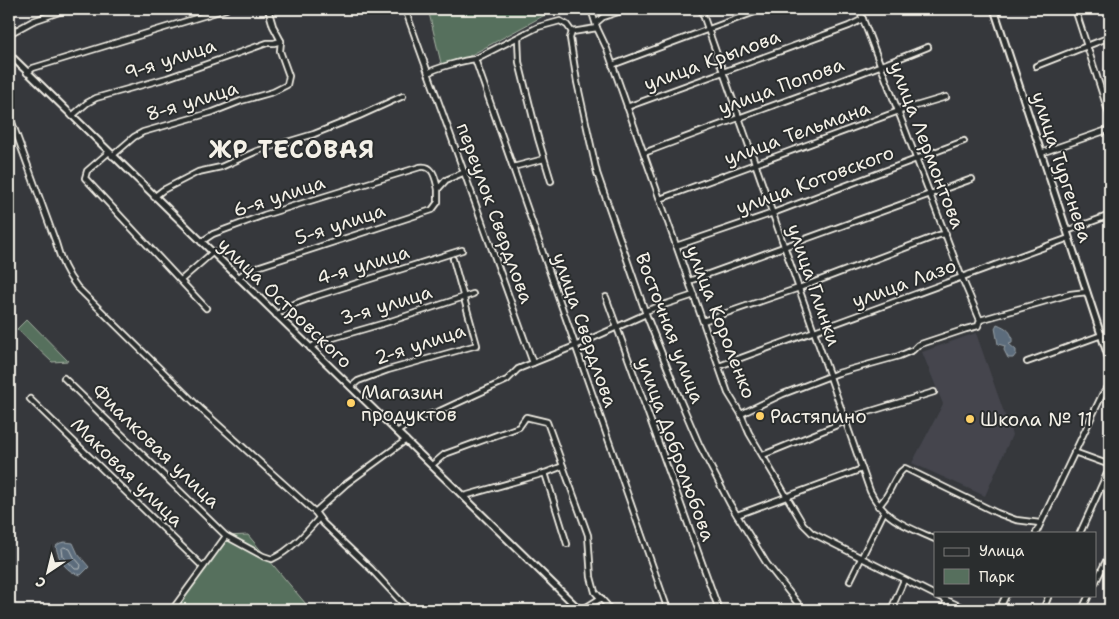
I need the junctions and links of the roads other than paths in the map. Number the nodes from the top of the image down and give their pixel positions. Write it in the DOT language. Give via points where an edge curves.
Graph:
graph roads {
  1 [pos="68,9"];
  2 [pos="226,9"];
  3 [pos="268,9"];
  4 [pos="406,9"];
  5 [pos="590,9"];
  6 [pos="627,9"];
  7 [pos="701,9"];
  8 [pos="763,9"];
  9 [pos="859,9"];
  10 [pos="994,9"];
  11 [pos="1075,9"];
  12 [pos="863,19"];
  13 [pos="596,26"];
  14 [pos="710,29"];
  15 [pos="572,32"];
  16 [pos="9,34"];
  17 [pos="1110,37"];
  18 [pos="518,38"];
  19 [pos="281,41"];
  20 [pos="1088,46"];
  21 [pos="928,47"];
  22 [pos="10,58"];
  23 [pos="475,59"];
  24 [pos="612,65"];
  25 [pos="880,65"];
  26 [pos="1036,66"];
  27 [pos="724,72"];
  28 [pos="27,73"];
  29 [pos="428,73"];
  30 [pos="403,96"];
  31 [pos="946,97"];
  32 [pos="627,107"];
  33 [pos="898,111"];
  34 [pos="9,114"];
  35 [pos="72,116"];
  36 [pos="1110,117"];
  37 [pos="739,118"];
  38 [pos="1110,129"];
  39 [pos="964,141"];
  40 [pos="644,153"];
  41 [pos="1041,153"];
  42 [pos="110,154"];
  43 [pos="544,159"];
  44 [pos="917,160"];
  45 [pos="756,164"];
  46 [pos="513,166"];
  47 [pos="465,172"];
  48 [pos="972,179"];
  49 [pos="551,181"];
  50 [pos="438,189"];
  51 [pos="931,193"];
  52 [pos="154,197"];
  53 [pos="660,200"];
  54 [pos="773,213"];
  55 [pos="1110,215"];
  56 [pos="1066,231"];
  57 [pos="946,234"];
  58 [pos="1069,238"];
  59 [pos="201,242"];
  60 [pos="676,246"];
  61 [pos="784,247"];
  62 [pos="462,250"];
  63 [pos="212,253"];
  64 [pos="453,259"];
  65 [pos="238,278"];
  66 [pos="962,278"];
  67 [pos="181,280"];
  68 [pos="689,281"];
  69 [pos="799,288"];
  70 [pos="1087,292"];
  71 [pos="473,294"];
  72 [pos="694,295"];
  73 [pos="464,297"];
  74 [pos="606,298"];
  75 [pos="206,308"];
  76 [pos="646,312"];
  77 [pos="276,315"];
  78 [pos="980,320"];
  79 [pos="703,321"];
  80 [pos="617,327"];
  81 [pos="814,332"];
  82 [pos="1110,332"];
  83 [pos="1102,335"];
  84 [pos="575,346"];
  85 [pos="310,348"];
  86 [pos="1027,362"];
  87 [pos="1110,362"];
  88 [pos="533,363"];
  89 [pos="720,366"];
  90 [pos="64,378"];
  91 [pos="830,378"];
  92 [pos="1110,385"];
  93 [pos="351,387"];
  94 [pos="934,392"];
  95 [pos="30,399"];
  96 [pos="741,414"];
  97 [pos="846,420"];
  98 [pos="397,432"];
  99 [pos="406,440"];
  100 [pos="1074,452"];
  101 [pos="762,456"];
  102 [pos="432,465"];
  103 [pos="563,466"];
  104 [pos="1110,466"];
  105 [pos="862,469"];
  106 [pos="545,473"];
  107 [pos="464,496"];
  108 [pos="786,496"];
  109 [pos="878,506"];
  110 [pos="315,512"];
  111 [pos="884,512"];
  112 [pos="737,515"];
  113 [pos="319,518"];
  114 [pos="1040,523"];
  115 [pos="1036,532"];
  116 [pos="1080,532"];
  117 [pos="226,536"];
  118 [pos="934,539"];
  119 [pos="567,544"];
  120 [pos="1110,553"];
  121 [pos="861,558"];
  122 [pos="203,566"];
  123 [pos="904,580"];
  124 [pos="850,581"];
  125 [pos="1096,581"];
  126 [pos="934,595"];
  127 [pos="937,596"];
  128 [pos="1006,596"];
  129 [pos="1049,596"];
  130 [pos="1089,596"];
  131 [pos="601,598"];
  132 [pos="947,601"];
  133 [pos="578,609"];
  134 [pos="172,610"];
  135 [pos="409,610"];
  136 [pos="610,610"];
  137 [pos="668,610"];
  138 [pos="719,610"];
  139 [pos="803,610"];
  140 [pos="890,610"];
  141 [pos="942,610"];
  142 [pos="968,610"];
  143 [pos="999,610"];
  144 [pos="1043,610"];
  145 [pos="1082,610"];
  1 -- 16 [label="street" via="33,21"];
  2 -- 28 [label="street" via="33,68"];
  3 -- 19 [label="street"];
  4 -- 29 [label="street, переулок Свердлова"];
  5 -- 13 [label="street, улица Короленко"];
  6 -- 13 [label="street" via="604,17"];
  7 -- 14 [label="street, улица Глинки"];
  8 -- 14 [label="street"];
  9 -- 12 [label="street, улица Лермонтова"];
  10 -- 41 [label="street, улица Тургенева"];
  11 -- 20 [label="street"];
  12 -- 25 [label="street, улица Лермонтова"];
  12 -- 27 [label="street, улица Крылова"];
  13 -- 15 [label="street"];
  13 -- 24 [label="street, улица Короленко"];
  14 -- 24 [label="street"];
  14 -- 27 [label="street, улица Глинки"];
  15 -- 18 [label="street" via="560,21 538,27"];
  15 -- 76 [label="street, Восточная улица" via="570,38 577,82 597,173"];
  17 -- 20 [label="street"];
  18 -- 23 [label="street"];
  18 -- 43 [label="street" via="519,62"];
  19 -- 35 [label="street, 9-я улица" via="105,95 87,103"];
  19 -- 42 [label="street, 8-я улица" via="280,51 289,76 287,85 213,112 143,132"];
  20 -- 26 [label="street"];
  20 -- 36 [label="street"];
  21 -- 25 [label="street, улица Попова"];
  22 -- 28 [label="street, улица Островского"];
  23 -- 29 [label="street"];
  23 -- 46 [label="street, улица Свердлова"];
  24 -- 32 [label="street, улица Короленко"];
  25 -- 33 [label="street, улица Лермонтова"];
  25 -- 37 [label="street, улица Попова"];
  27 -- 32 [label="street, улица Крылова"];
  27 -- 37 [label="street, улица Глинки"];
  28 -- 35 [label="street, улица Островского"];
  29 -- 47 [label="street, переулок Свердлова"];
  30 -- 52 [label="street" via="314,134 198,172"];
  31 -- 33 [label="street, улица Тельмана"];
  32 -- 40 [label="street, улица Короленко"];
  33 -- 44 [label="street, улица Лермонтова"];
  33 -- 45 [label="street, улица Тельмана"];
  34 -- 110 [label="street" via="62,265 77,287 202,410"];
  35 -- 42 [label="street, улица Островского"];
  37 -- 40 [label="street, улица Попова"];
  37 -- 45 [label="street, улица Глинки"];
  38 -- 41 [label="street"];
  39 -- 44 [label="street, улица Котовского"];
  40 -- 53 [label="street, улица Короленко"];
  41 -- 56 [label="street, улица Тургенева"];
  42 -- 52 [label="street, улица Островского"];
  42 -- 67 [label="street, 8-я улица" via="87,170 85,178"];
  43 -- 46 [label="street"];
  43 -- 49 [label="street"];
  44 -- 51 [label="street, улица Лермонтова"];
  44 -- 54 [label="street, улица Котовского"];
  45 -- 53 [label="street, улица Тельмана"];
  45 -- 54 [label="street, улица Глинки"];
  46 -- 84 [label="street, улица Свердлова"];
  47 -- 50 [label="street" via="446,180"];
  47 -- 88 [label="street, переулок Свердлова"];
  48 -- 51 [label="street"];
  50 -- 59 [label="street, 6-я улица" via="431,169 420,167 264,215 213,234"];
  50 -- 65 [label="street, 5-я улица" via="438,202 432,210 248,270"];
  51 -- 57 [label="street, улица Лермонтова"];
  51 -- 61 [label="street"];
  52 -- 59 [label="street, улица Островского"];
  53 -- 60 [label="street, улица Короленко"];
  54 -- 60 [label="street, улица Котовского"];
  54 -- 61 [label="street, улица Глинки"];
  55 -- 56 [label="street"];
  56 -- 58 [label="street, улица Тургенева"];
  57 -- 66 [label="street, улица Лермонтова"];
  57 -- 69 [label="street"];
  58 -- 66 [label="street, улица Лазо"];
  58 -- 70 [label="street, улица Тургенева"];
  59 -- 63 [label="street, улица Островского"];
  60 -- 68 [label="street, улица Короленко"];
  61 -- 68 [label="street"];
  61 -- 69 [label="street, улица Глинки"];
  62 -- 77 [label="street, 4-я улица" via="313,296"];
  63 -- 65 [label="street, улица Островского"];
  63 -- 67 [label="street"];
  64 -- 73 [label="street, 2-я улица"];
  65 -- 77 [label="street, улица Островского"];
  66 -- 78 [label="street, улица Лермонтова"];
  66 -- 81 [label="street, улица Лазо"];
  67 -- 75 [label="street"];
  68 -- 72 [label="street, улица Короленко"];
  69 -- 79 [label="street"];
  69 -- 81 [label="street, улица Глинки"];
  70 -- 78 [label="street"];
  70 -- 83 [label="street, улица Тургенева"];
  71 -- 73 [label="street, 3-я улица"];
  72 -- 76 [label="street"];
  72 -- 79 [label="street, улица Короленко"];
  73 -- 85 [label="street, 3-я улица" via="319,342"];
  73 -- 93 [label="street, 2-я улица" via="477,345 388,370 358,381"];
  74 -- 80 [label="street, улица Добролюбова"];
  76 -- 80 [label="street"];
  76 -- 112 [label="street, Восточная улица" via="699,444"];
  77 -- 85 [label="street, улица Островского"];
  78 -- 91 [label="street" via="973,328"];
  79 -- 89 [label="street, улица Короленко"];
  80 -- 84 [label="street"];
  80 -- 138 [label="street, улица Добролюбова"];
  81 -- 89 [label="street, улица Лазо"];
  81 -- 91 [label="street, улица Глинки"];
  82 -- 83 [label="street"];
  83 -- 86 [label="street"];
  83 -- 87 [label="street, улица Тургенева"];
  84 -- 88 [label="street"];
  84 -- 137 [label="street, улица Свердлова"];
  85 -- 93 [label="street, улица Островского"];
  88 -- 98 [label="street" via="518,369 512,377 416,419"];
  89 -- 96 [label="street, улица Короленко" via="728,393"];
  90 -- 117 [label="street, Фиалковая улица"];
  91 -- 96 [label="street" via="783,394"];
  91 -- 97 [label="street, улица Глинки"];
  92 -- 100 [label="street"];
  93 -- 98 [label="street, улица Островского"];
  94 -- 97 [label="street"];
  95 -- 122 [label="street, Маковая улица"];
  96 -- 101 [label="street, улица Короленко"];
  97 -- 101 [label="street"];
  97 -- 105 [label="street, улица Глинки"];
  98 -- 99 [label="street, улица Островского"];
  99 -- 102 [label="street, улица Островского"];
  99 -- 110 [label="street" via="346,484"];
  100 -- 104 [label="street"];
  100 -- 114 [label="street"];
  101 -- 108 [label="street, улица Короленко"];
  102 -- 103 [label="street" via="444,454 519,427 526,417 547,422"];
  102 -- 107 [label="street, улица Островского"];
  103 -- 106 [label="street"];
  103 -- 131 [label="street" via="588,535 595,592"];
  104 -- 116 [label="street"];
  105 -- 108 [label="street"];
  105 -- 109 [label="street, улица Глинки"];
  106 -- 107 [label="street"];
  106 -- 119 [label="street"];
  107 -- 133 [label="street, улица Островского"];
  108 -- 112 [label="street"];
  108 -- 121 [label="street, улица Короленко" via="812,533"];
  109 -- 111 [label="street, улица Глинки"];
  109 -- 114 [label="street" via="905,468 997,513 1016,520"];
  110 -- 113 [label="street"];
  111 -- 118 [label="street, улица Глинки"];
  111 -- 121 [label="street"];
  112 -- 139 [label="street, Восточная улица" via="767,564"];
  113 -- 117 [label="street, Фиалковая улица" via="282,554 272,559"];
  113 -- 135 [label="street"];
  114 -- 115 [label="street"];
  117 -- 122 [label="street"];
  120 -- 125 [label="street"];
  121 -- 123 [label="street, улица Короленко"];
  121 -- 124 [label="street"];
  122 -- 134 [label="street"];
  123 -- 126 [label="street, улица Короленко"];
  123 -- 140 [label="street"];
  127 -- 132 [label="street, улица Короленко"];
  128 -- 143 [label="street"];
  129 -- 144 [label="street"];
  130 -- 145 [label="street"];
  131 -- 133 [label="street"];
  131 -- 136 [label="street"];
  132 -- 141 [label="street"];
  132 -- 142 [label="street, улица Короленко"];
}
